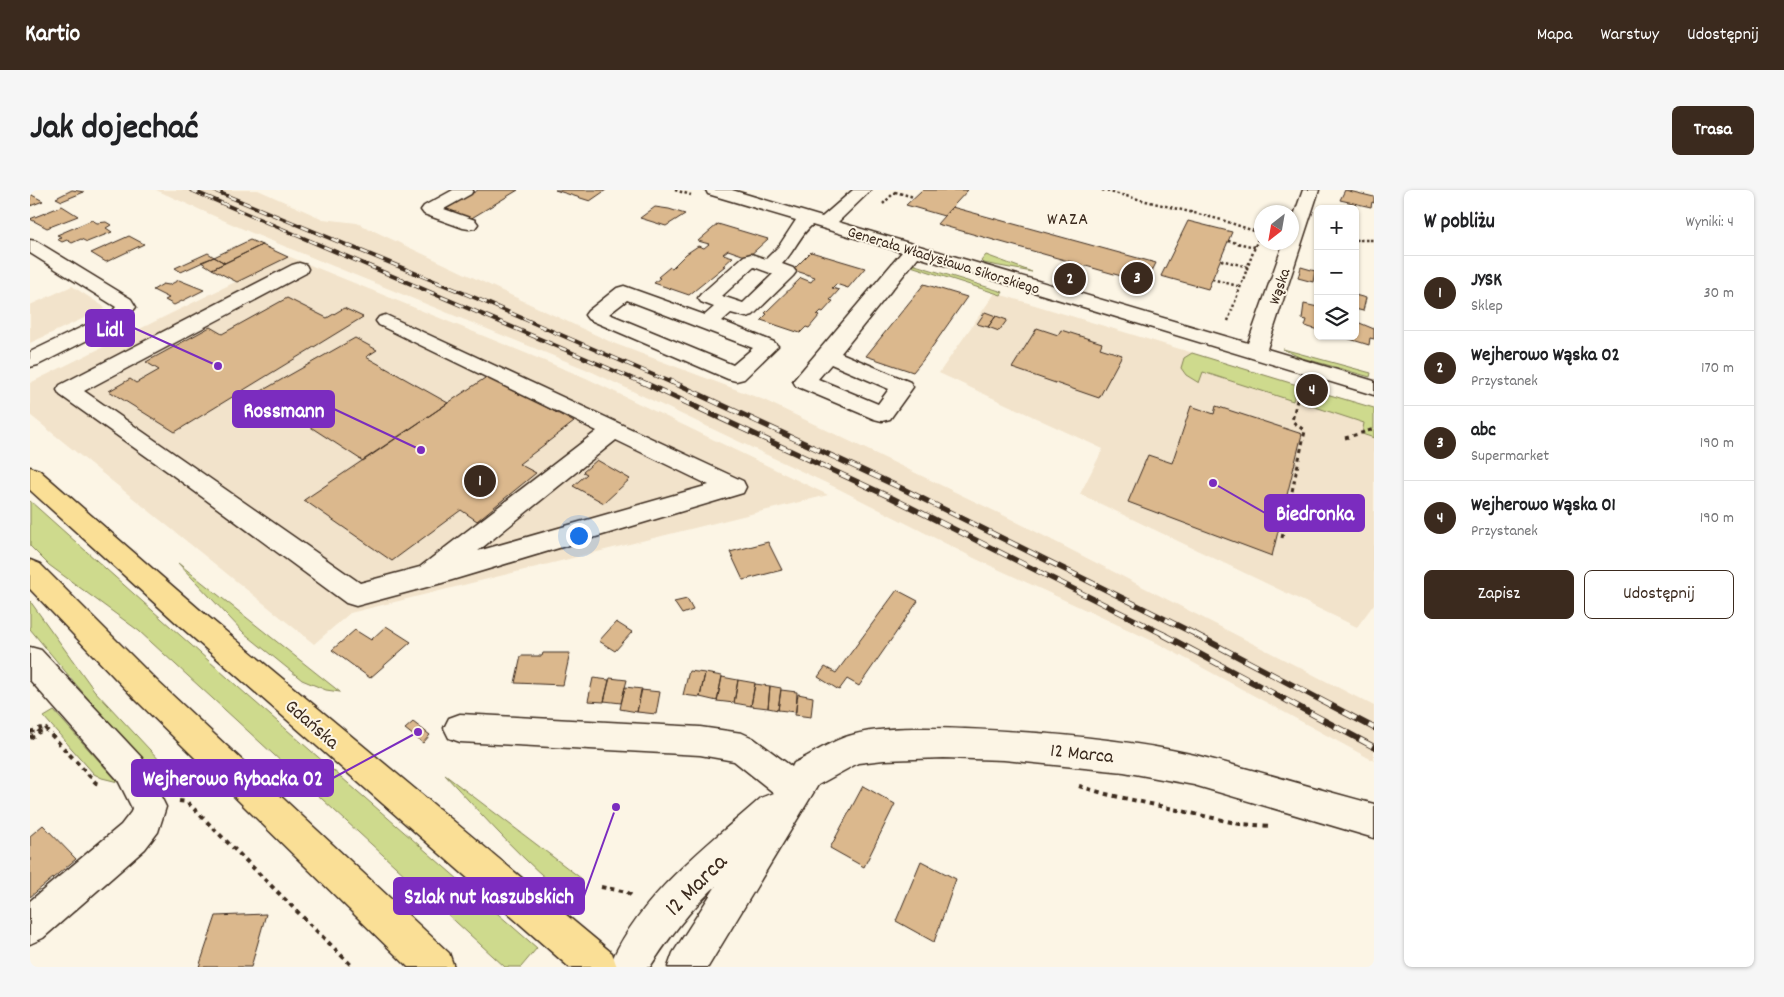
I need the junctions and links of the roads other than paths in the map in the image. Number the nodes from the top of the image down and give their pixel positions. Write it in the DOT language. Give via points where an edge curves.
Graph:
graph roads {
  1 [pos="465,190"];
  2 [pos="714,190"];
  3 [pos="863,190"];
  4 [pos="1311,190"];
  5 [pos="818,221"];
  6 [pos="469,224"];
  7 [pos="30,246"];
  8 [pos="914,250"];
  9 [pos="769,266"];
  10 [pos="299,270"];
  11 [pos="728,305"];
  12 [pos="386,321"];
  13 [pos="708,323"];
  14 [pos="1255,353"];
  15 [pos="828,354"];
  16 [pos="88,356"];
  17 [pos="30,360"];
  18 [pos="1374,388"];
  19 [pos="614,430"];
  20 [pos="30,476"];
  21 [pos="30,571"];
  22 [pos="429,575"];
  23 [pos="30,659"];
  24 [pos="460,728"];
  25 [pos="795,789"];
  26 [pos="1374,821"];
  27 [pos="30,925"];
  28 [pos="434,967"];
  29 [pos="598,967"];
  30 [pos="628,967"];
  31 [pos="688,967"];
  1 -- 6 [label="street" via="430,210"];
  2 -- 5 [label="street, Generała Władysława Sikorskiego"];
  3 -- 5 [label="street"];
  4 -- 14 [label="street, Wąska"];
  5 -- 8 [label="street, Generała Władysława Sikorskiego"];
  5 -- 9 [label="street" via="799,227 786,249"];
  7 -- 16 [label="street" via="124,303 126,307"];
  8 -- 14 [label="street, Generała Władysława Sikorskiego"];
  8 -- 15 [label="street"];
  9 -- 11 [label="street" via="786,272 746,311"];
  9 -- 11 [label="street" via="751,260 708,298"];
  10 -- 16 [label="street"];
  11 -- 13 [label="street"];
  12 -- 19 [label="street"];
  13 -- 13 [label="street" via="767,346 736,374 595,315 624,292"];
  14 -- 18 [label="street, Generała Władysława Sikorskiego"];
  16 -- 17 [label="street"];
  16 -- 22 [label="street" via="68,390 356,595"];
  19 -- 22 [label="street"];
  19 -- 22 [label="street" via="734,487"];
  20 -- 29 [label="main road, Gdańska"];
  21 -- 28 [label="main road" via="146,690"];
  23 -- 27 [label="street" via="130,768 149,807 146,820 133,837"];
  24 -- 25 [label="street" via="700,741 742,748"];
  25 -- 26 [label="street, 12 Marca" via="806,774 853,749 944,743 1004,745 1124,757 1194,770"];
  25 -- 30 [label="street, 12 Marca" via="681,894 660,918"];
  25 -- 31 [label="street, 12 Marca"];
}
